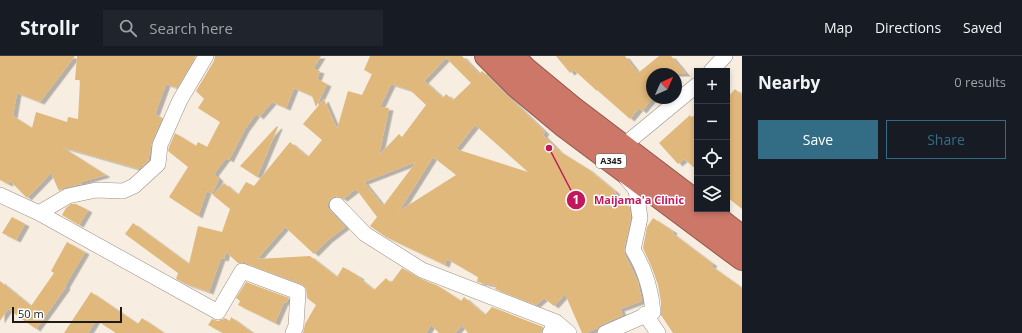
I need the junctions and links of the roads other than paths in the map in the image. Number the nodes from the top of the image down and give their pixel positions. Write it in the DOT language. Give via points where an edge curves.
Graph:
graph roads {
  1 [pos="206,56"];
  2 [pos="486,56"];
  3 [pos="513,56"];
  4 [pos="725,56"];
  5 [pos="714,68"];
  6 [pos="694,88"];
  7 [pos="619,155"];
  8 [pos="0,195"];
  9 [pos="694,200"];
  10 [pos="337,205"];
  11 [pos="710,212"];
  12 [pos="39,213"];
  13 [pos="742,237"];
  14 [pos="742,260"];
  15 [pos="645,314"];
  16 [pos="553,328"];
  17 [pos="293,333"];
  18 [pos="569,333"];
  19 [pos="605,333"];
  20 [pos="658,333"];
  1 -- 12 [label="street" via="180,100 160,145 158,164 134,186 123,191 96,190 68,196"];
  2 -- 7 [label="highway, A345" via="565,127"];
  3 -- 7 [label="highway, A345" via="572,107"];
  4 -- 5 [label="street"];
  6 -- 7 [label="street"];
  7 -- 9 [label="highway, A345"];
  7 -- 14 [label="highway, A345"];
  7 -- 15 [label="street" via="636,190 640,218 632,250 641,263 651,294 653,312"];
  8 -- 12 [label="street"];
  10 -- 16 [label="street" via="365,234 422,270"];
  11 -- 13 [label="highway"];
  12 -- 17 [label="street" via="218,312 242,271 298,292 296,326"];
  15 -- 19 [label="street"];
  15 -- 20 [label="street"];
  16 -- 18 [label="street"];
}
